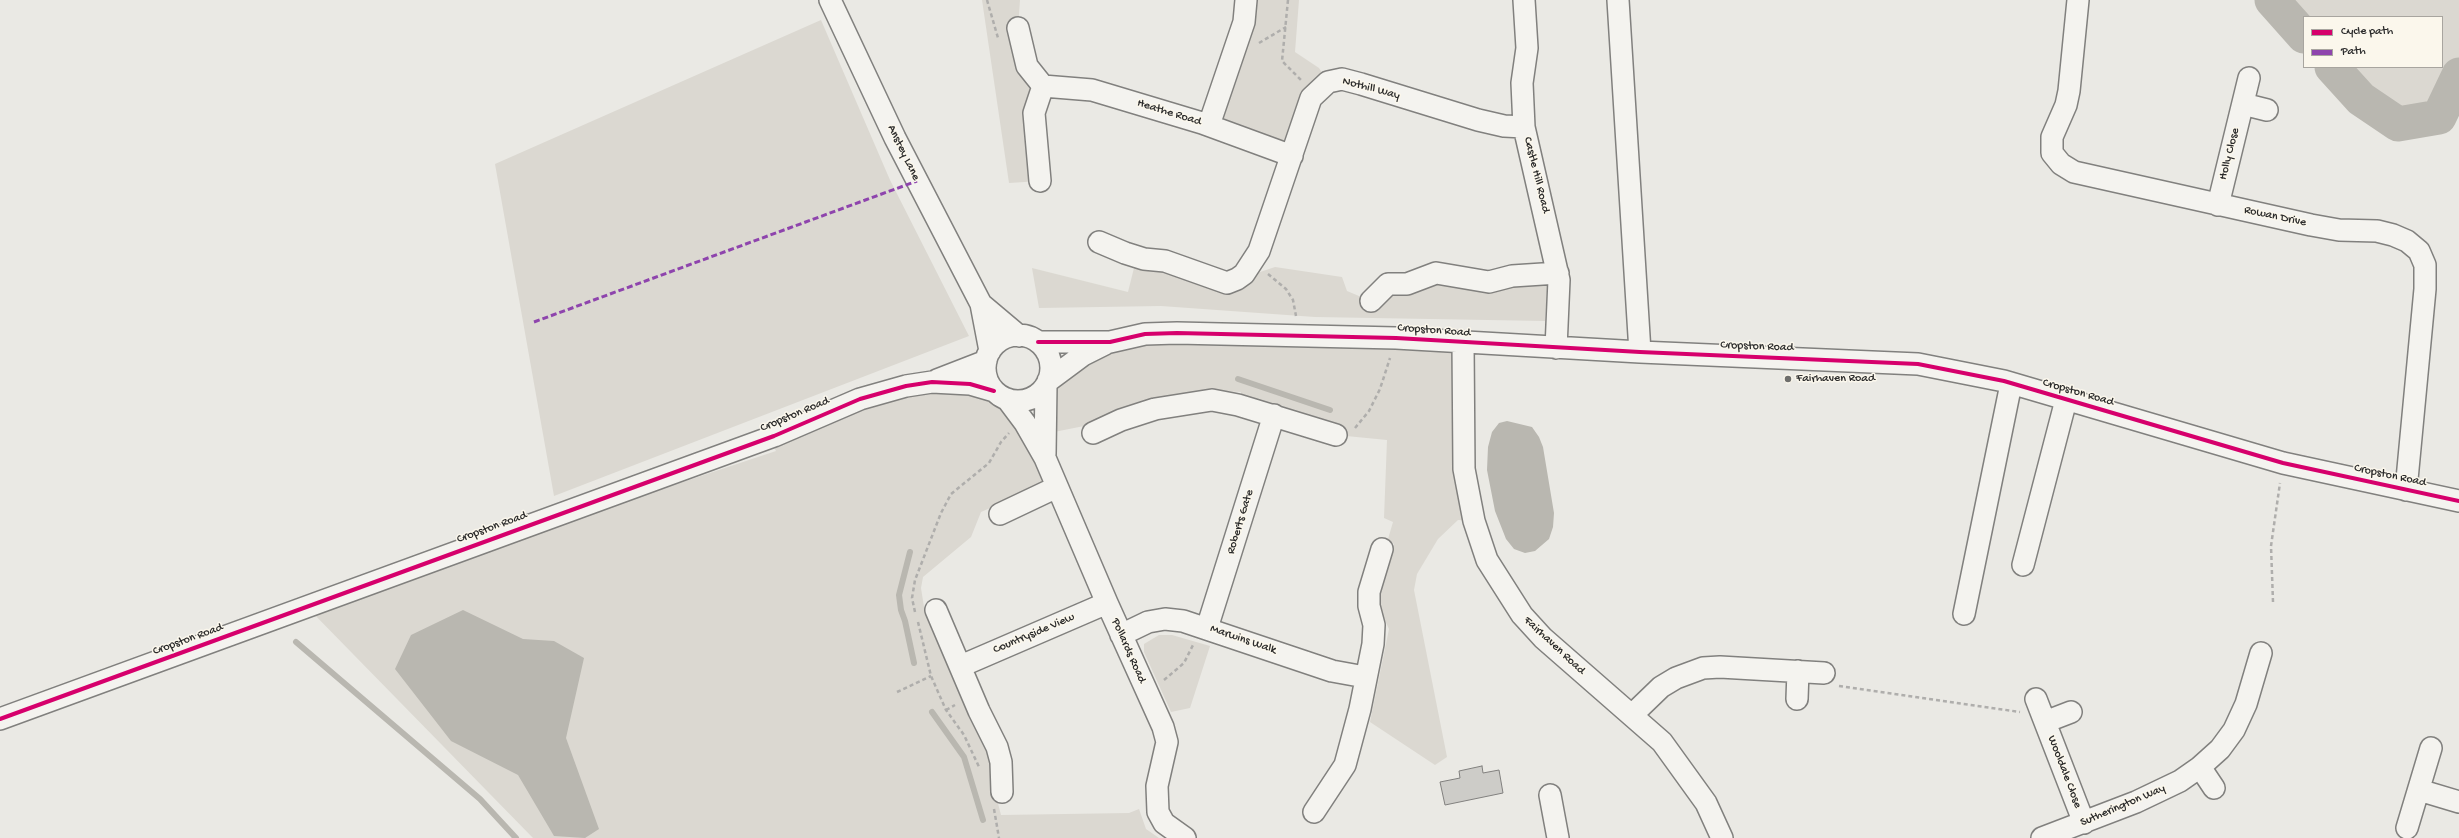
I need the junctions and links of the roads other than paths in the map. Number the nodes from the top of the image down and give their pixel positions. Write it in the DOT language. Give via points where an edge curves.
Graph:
graph roads {
  1 [pos="830,0"];
  2 [pos="1246,0"];
  3 [pos="1524,0"];
  4 [pos="1618,0"];
  5 [pos="2078,0"];
  6 [pos="1018,28"];
  7 [pos="2249,78"];
  8 [pos="1043,86"];
  9 [pos="2242,104"];
  10 [pos="2267,110"];
  11 [pos="1209,125"];
  12 [pos="1524,128"];
  13 [pos="1292,156"];
  14 [pos="1040,181"];
  15 [pos="2218,205"];
  16 [pos="1099,242"];
  17 [pos="1558,273"];
  18 [pos="1371,301"];
  19 [pos="981,304"];
  20 [pos="1029,339"];
  21 [pos="1110,342"];
  22 [pos="1463,343"];
  23 [pos="1556,348"];
  24 [pos="1640,352"];
  25 [pos="988,356"];
  26 [pos="932,382"];
  27 [pos="1047,383"];
  28 [pos="2011,384"];
  29 [pos="1000,395"];
  30 [pos="2066,400"];
  31 [pos="1274,415"];
  32 [pos="1093,433"];
  33 [pos="1336,435"];
  34 [pos="1045,458"];
  35 [pos="1057,487"];
  36 [pos="2406,490"];
  37 [pos="2459,501"];
  38 [pos="1000,514"];
  39 [pos="1382,549"];
  40 [pos="2023,565"];
  41 [pos="1107,603"];
  42 [pos="936,610"];
  43 [pos="1964,614"];
  44 [pos="1203,627"];
  45 [pos="1121,635"];
  46 [pos="2261,653"];
  47 [pos="961,666"];
  48 [pos="1798,672"];
  49 [pos="1824,673"];
  50 [pos="1365,677"];
  51 [pos="1797,699"];
  52 [pos="2071,712"];
  53 [pos="1632,714"];
  54 [pos="0,719"];
  55 [pos="2431,748"];
  56 [pos="2200,767"];
  57 [pos="2214,788"];
  58 [pos="2419,790"];
  59 [pos="1550,795"];
  60 [pos="998,799"];
  61 [pos="2459,802"];
  62 [pos="1314,812"];
  63 [pos="2084,823"];
  64 [pos="2407,828"];
  65 [pos="1185,838"];
  66 [pos="1558,838"];
  67 [pos="1722,838"];
  68 [pos="2042,838"];
  1 -- 19 [label="street, Anstey Lane" via="899,145"];
  2 -- 11 [label="street" via="1244,22 1236,50"];
  3 -- 12 [label="street, Castle Hill Road" via="1527,48 1522,83"];
  4 -- 24 [label="street"];
  5 -- 15 [label="street, Rowan Drive" via="2069,91 2066,105 2052,137 2052,153 2061,164 2074,172"];
  6 -- 8 [label="street" via="1027,66"];
  7 -- 9 [label="street, Holly Close"];
  8 -- 11 [label="street, Heathe Road" via="1092,90"];
  8 -- 14 [label="street" via="1034,113"];
  9 -- 10 [label="street"];
  9 -- 15 [label="street, Holly Close"];
  11 -- 13 [label="street, Heathe Road"];
  12 -- 13 [label="street, Nothill Way" via="1478,120 1342,79 1328,82 1311,98"];
  12 -- 17 [label="street, Castle Hill Road"];
  13 -- 16 [label="street" via="1259,251 1244,274 1227,283 1165,261 1121,261"];
  15 -- 36 [label="street, Rowan Drive" via="2339,230 2377,231 2407,240 2419,251 2425,265 2425,289"];
  17 -- 18 [label="street" via="1512,276 1489,282 1436,273 1407,291 1388,284"];
  17 -- 23 [label="street, Castle Hill Road"];
  19 -- 20 [label="street, Anstey Lane"];
  19 -- 25 [label="street, Anstey Lane"];
  20 -- 21 [label="street, Cropston Road"];
  20 -- 25 [label="street, Cropston Road" via="1008,337 998,342"];
  20 -- 27 [label="street" via="1046,350 1050,360"];
  21 -- 22 [label="street, Cropston Road" via="1145,334 1177,333 1396,338"];
  21 -- 27 [label="street, Cropston Road" via="1083,355"];
  22 -- 23 [label="street, Cropston Road"];
  22 -- 53 [label="street, Fairhaven Road" via="1464,469 1474,521 1487,560 1522,615 1543,638"];
  23 -- 24 [label="street, Cropston Road"];
  24 -- 28 [label="street, Cropston Road" via="1918,364"];
  25 -- 26 [label="street, Cropston Road"];
  25 -- 29 [label="street" via="985,372"];
  26 -- 29 [label="street, Cropston Road" via="970,384"];
  26 -- 54 [label="street, Cropston Road" via="906,386 860,399 774,436"];
  27 -- 29 [label="street, Cropston Road" via="1039,394 1029,400 1018,401"];
  27 -- 34 [label="street, Pollards Road" via="1044,416"];
  28 -- 30 [label="street, Cropston Road"];
  28 -- 43 [label="street"];
  29 -- 34 [label="street, Pollards Road" via="1025,424"];
  30 -- 36 [label="street, Cropston Road" via="2283,463"];
  30 -- 40 [label="street"];
  31 -- 32 [label="street" via="1212,400 1155,409 1121,420"];
  31 -- 33 [label="street"];
  31 -- 44 [label="street, Roberts Gate"];
  34 -- 35 [label="street, Pollards Road"];
  35 -- 38 [label="street"];
  35 -- 41 [label="street, Pollards Road"];
  36 -- 37 [label="street, Cropston Road"];
  39 -- 50 [label="street" via="1369,592 1369,606 1374,625 1373,644"];
  41 -- 45 [label="street, Pollards Road"];
  41 -- 47 [label="street, Countryside View"];
  42 -- 47 [label="street"];
  44 -- 45 [label="street, Marwins Walk" via="1183,621 1165,620 1148,622"];
  44 -- 50 [label="street, Marwins Walk" via="1332,671"];
  45 -- 65 [label="street, Pollards Road" via="1163,727 1167,742 1157,786 1158,812 1164,823"];
  46 -- 56 [label="street, Sutherington Way" via="2246,704 2234,730 2220,749"];
  47 -- 60 [label="street" via="997,747 1001,762"];
  48 -- 49 [label="street"];
  48 -- 51 [label="street"];
  48 -- 53 [label="street" via="1703,668 1676,678 1661,687"];
  50 -- 62 [label="street" via="1360,709 1345,765"];
  52 -- 63 [label="street, Wooldale Close" via="2041,712"];
  53 -- 67 [label="street, Fairhaven Road" via="1662,742 1686,773 1706,803"];
  55 -- 58 [label="street"];
  56 -- 57 [label="street"];
  56 -- 63 [label="street, Sutherington Way" via="2180,781"];
  58 -- 61 [label="street"];
  58 -- 64 [label="street"];
  59 -- 66 [label="street"];
  63 -- 68 [label="street, Sutherington Way"];
}
